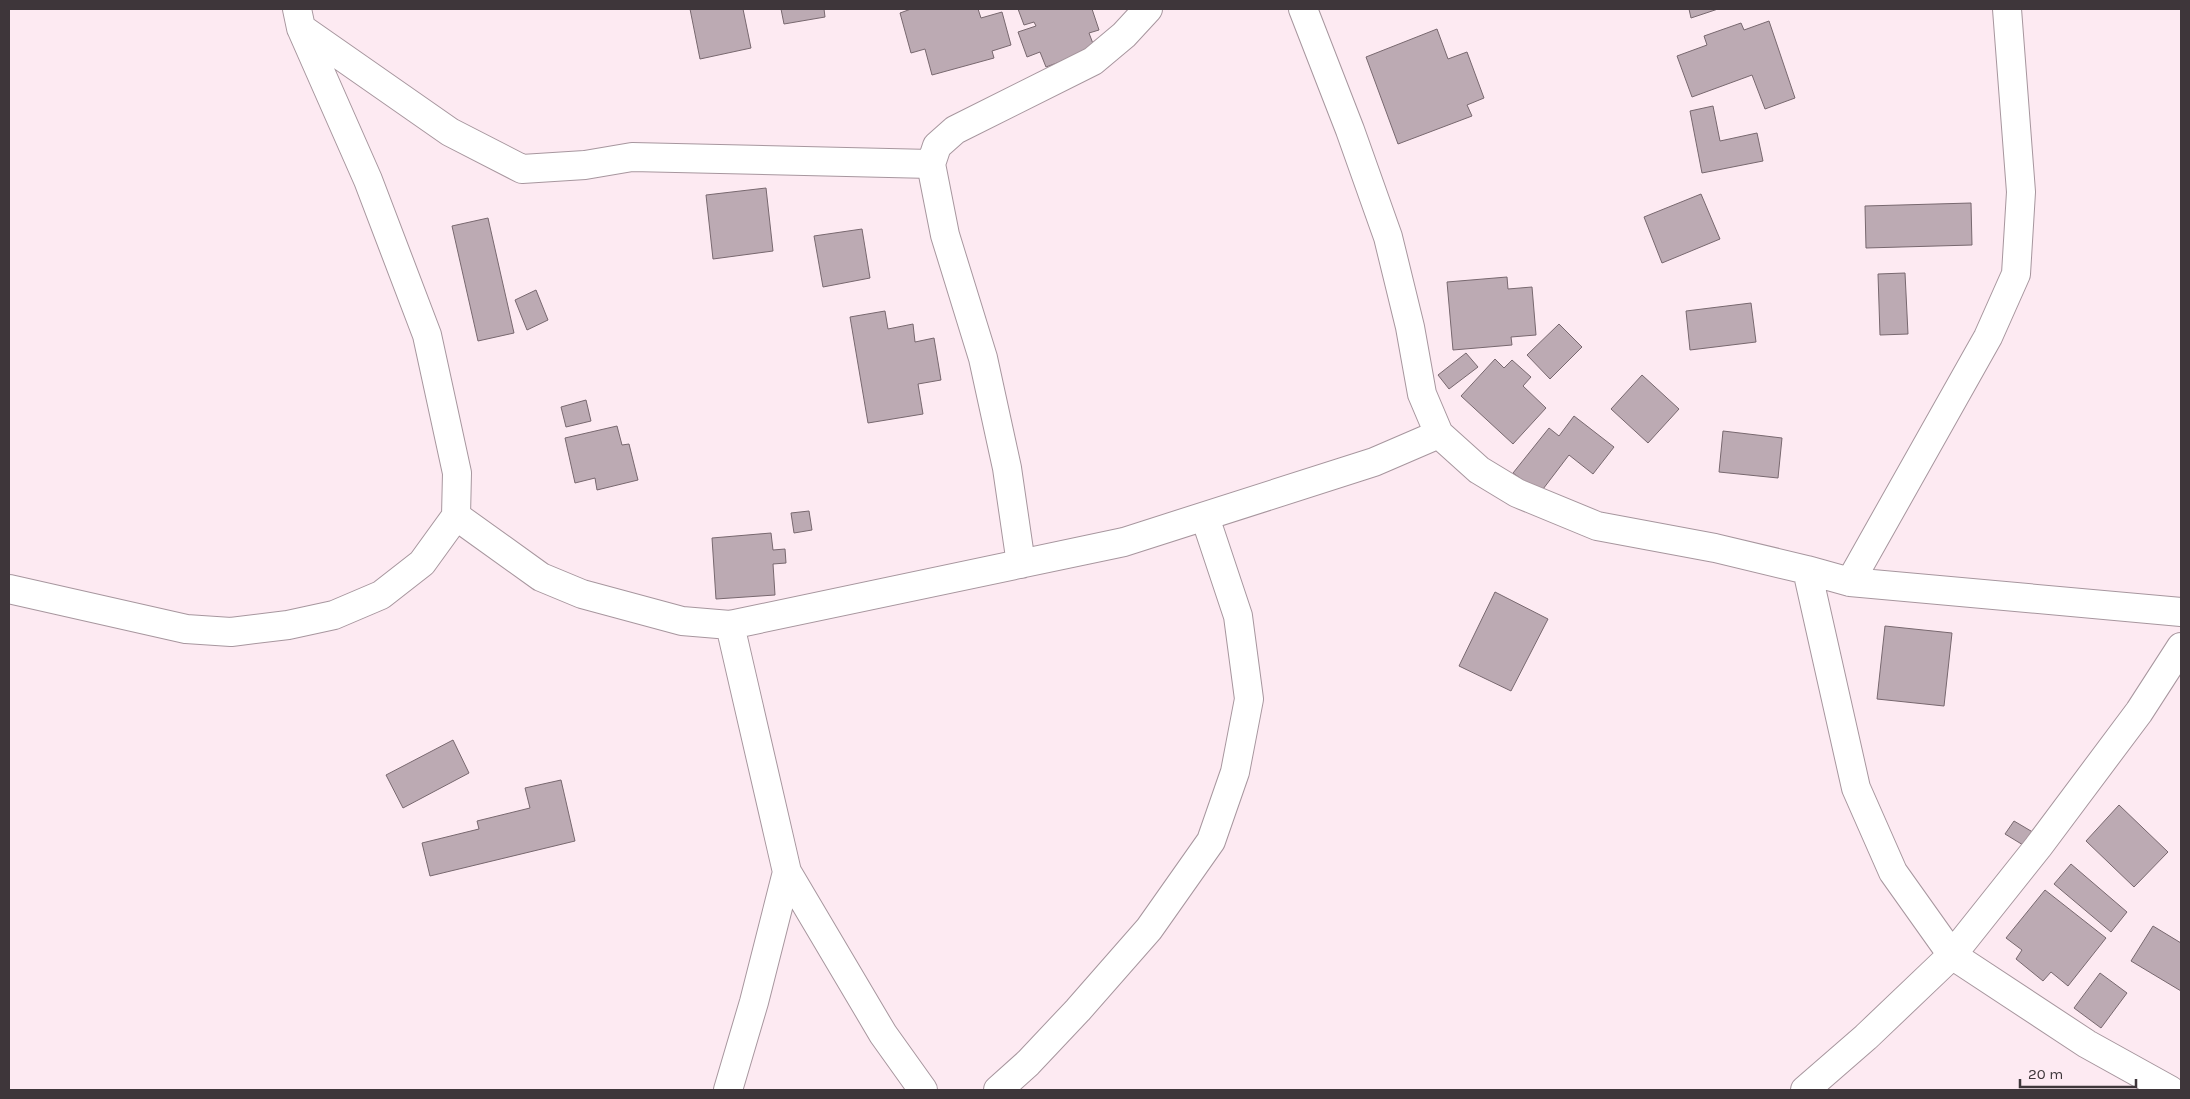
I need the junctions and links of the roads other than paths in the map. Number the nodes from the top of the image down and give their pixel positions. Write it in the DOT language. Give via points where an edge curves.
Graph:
graph roads {
  1 [pos="1148,9"];
  2 [pos="1302,9"];
  3 [pos="2007,9"];
  4 [pos="299,18"];
  5 [pos="931,164"];
  6 [pos="1438,434"];
  7 [pos="456,516"];
  8 [pos="1204,517"];
  9 [pos="1022,564"];
  10 [pos="1807,570"];
  11 [pos="1850,582"];
  12 [pos="9,589"];
  13 [pos="2181,612"];
  14 [pos="730,624"];
  15 [pos="2181,647"];
  16 [pos="787,872"];
  17 [pos="1952,955"];
  18 [pos="728,1090"];
  19 [pos="923,1090"];
  20 [pos="998,1090"];
  21 [pos="1805,1090"];
  22 [pos="2170,1090"];
  1 -- 5 [label="street" via="1093,61 955,130 937,146"];
  2 -- 6 [label="street" via="1388,237 1422,394"];
  3 -- 11 [label="street" via="2021,192 2016,274 1988,337"];
  4 -- 5 [label="street" via="450,132 522,169 585,165 632,157"];
  4 -- 7 [label="street" via="368,180 427,335 458,473"];
  5 -- 9 [label="street" via="945,235 983,358 1007,468"];
  6 -- 8 [label="street" via="1374,462"];
  6 -- 10 [label="street" via="1479,470 1517,493 1597,526 1715,548"];
  7 -- 12 [label="street" via="422,563 381,595 334,615 288,624 231,632 186,628"];
  7 -- 14 [label="street" via="541,576 582,594 682,621"];
  8 -- 9 [label="street" via="1124,542"];
  8 -- 20 [label="street" via="1238,616 1250,699 1235,772 1211,841 1148,928 1078,1010"];
  9 -- 14 [label="street"];
  10 -- 11 [label="street"];
  10 -- 17 [label="street" via="1856,788 1893,872"];
  11 -- 13 [label="street"];
  14 -- 16 [label="street"];
  15 -- 17 [label="street" via="2139,712"];
  16 -- 18 [label="street"];
  16 -- 19 [label="street" via="883,1034"];
  17 -- 21 [label="street"];
  17 -- 22 [label="street" via="2087,1044"];
}
